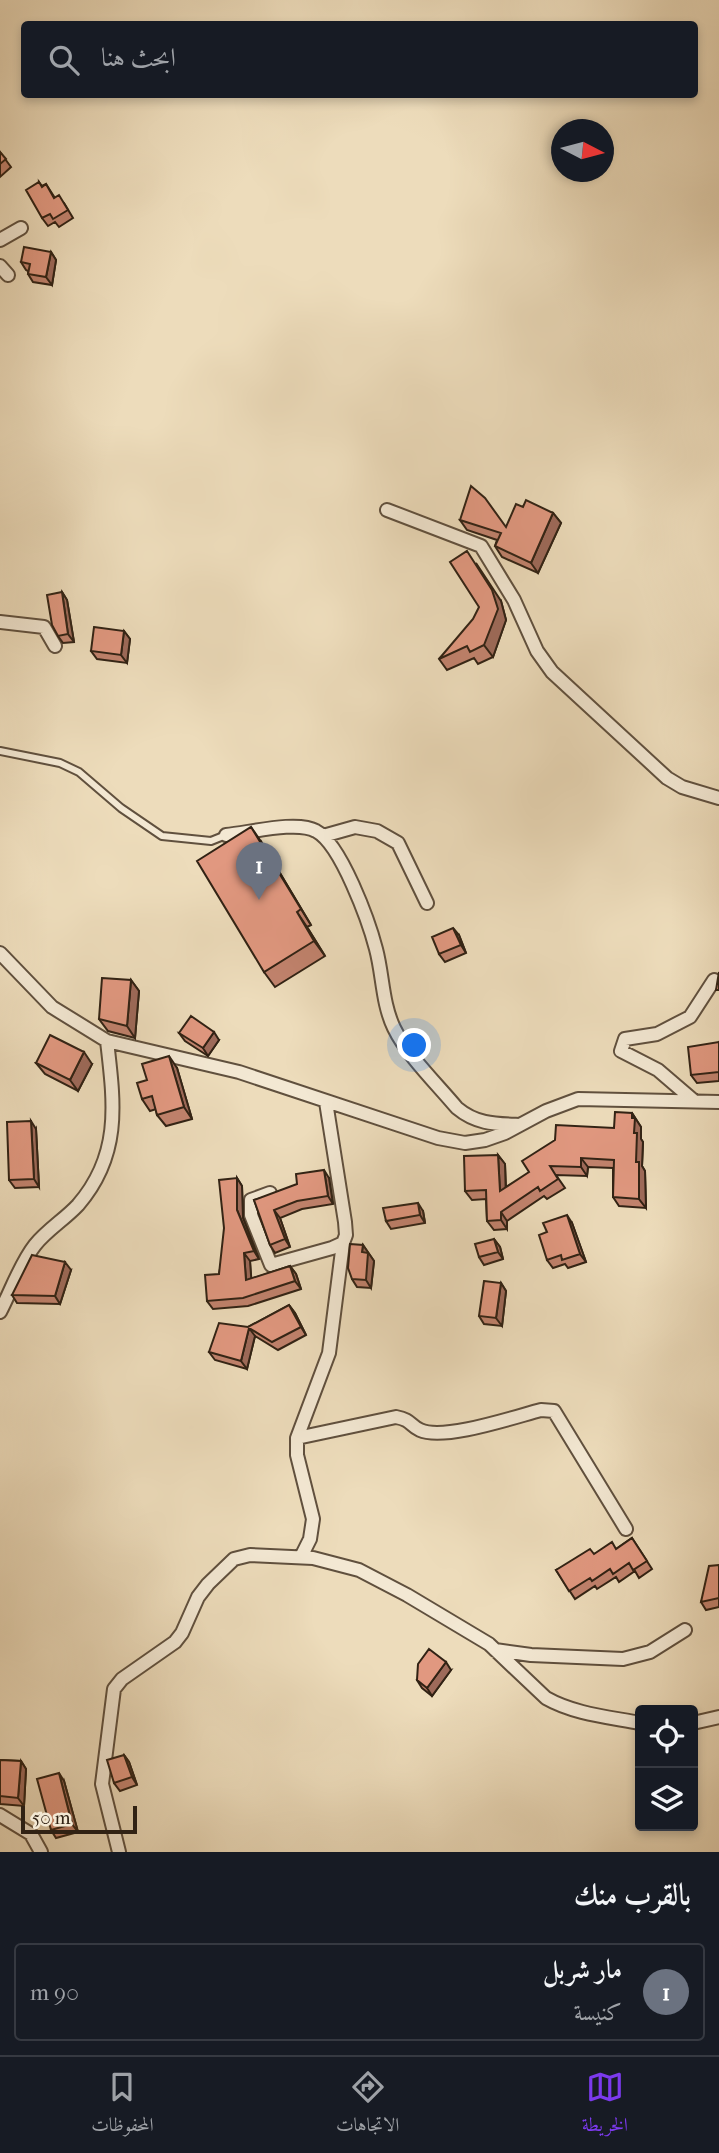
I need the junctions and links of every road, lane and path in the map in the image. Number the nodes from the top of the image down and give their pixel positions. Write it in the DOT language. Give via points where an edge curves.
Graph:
graph roads {
  1 [pos="20,228"];
  2 [pos="2,236"];
  3 [pos="387,510"];
  4 [pos="0,622"];
  5 [pos="55,646"];
  6 [pos="0,751"];
  7 [pos="719,798"];
  8 [pos="226,835"];
  9 [pos="323,836"];
  10 [pos="427,903"];
  11 [pos="0,953"];
  12 [pos="714,980"];
  13 [pos="107,1041"];
  14 [pos="693,1100"];
  15 [pos="326,1102"];
  16 [pos="719,1102"];
  17 [pos="520,1125"];
  18 [pos="270,1193"];
  19 [pos="343,1243"];
  20 [pos="0,1312"];
  21 [pos="297,1438"];
  22 [pos="626,1529"];
  23 [pos="301,1557"];
  24 [pos="685,1630"];
  25 [pos="495,1650"];
  26 [pos="719,1717"];
  27 [pos="635,1722"];
  28 [pos="698,1722"];
  29 [pos="0,1815"];
  30 [pos="41,1852"];
  31 [pos="119,1852"];
  1 -- 2 [label="street"];
  3 -- 7 [label="street" via="481,546 552,673 667,778"];
  4 -- 5 [label="street" via="44,627"];
  6 -- 8 [label="lane" via="60,762 162,836 211,841"];
  8 -- 9 [label="street" via="301,826"];
  9 -- 10 [label="street" via="355,827 377,831 398,843"];
  9 -- 17 [label="street" via="347,872 364,915 376,949 389,1017 402,1041 466,1116 484,1123"];
  11 -- 13 [label="street" via="52,1007"];
  12 -- 14 [label="street" via="691,1017 657,1034 625,1039 621,1051 658,1070"];
  13 -- 15 [label="street" via="239,1072"];
  13 -- 20 [label="street" via="114,1110 104,1162 76,1206 33,1247"];
  14 -- 16 [label="street"];
  14 -- 17 [label="street" via="578,1099"];
  15 -- 17 [label="street" via="454,1142 485,1140"];
  15 -- 19 [label="street" via="345,1222"];
  18 -- 19 [label="street" via="251,1200 251,1207 271,1265"];
  19 -- 21 [label="street" via="329,1353"];
  21 -- 22 [label="street" via="396,1417 409,1420 420,1430 449,1433 541,1410 554,1411"];
  21 -- 23 [label="street" via="313,1519"];
  23 -- 25 [label="street" via="359,1570"];
  23 -- 31 [label="street" via="250,1555 234,1559 198,1597 179,1638 114,1689 102,1784"];
  24 -- 25 [label="street" via="650,1652 623,1660"];
  25 -- 27 [label="street" via="555,1704"];
  26 -- 28 [label="street"];
  29 -- 30 [label="street" via="31,1834"];
}
